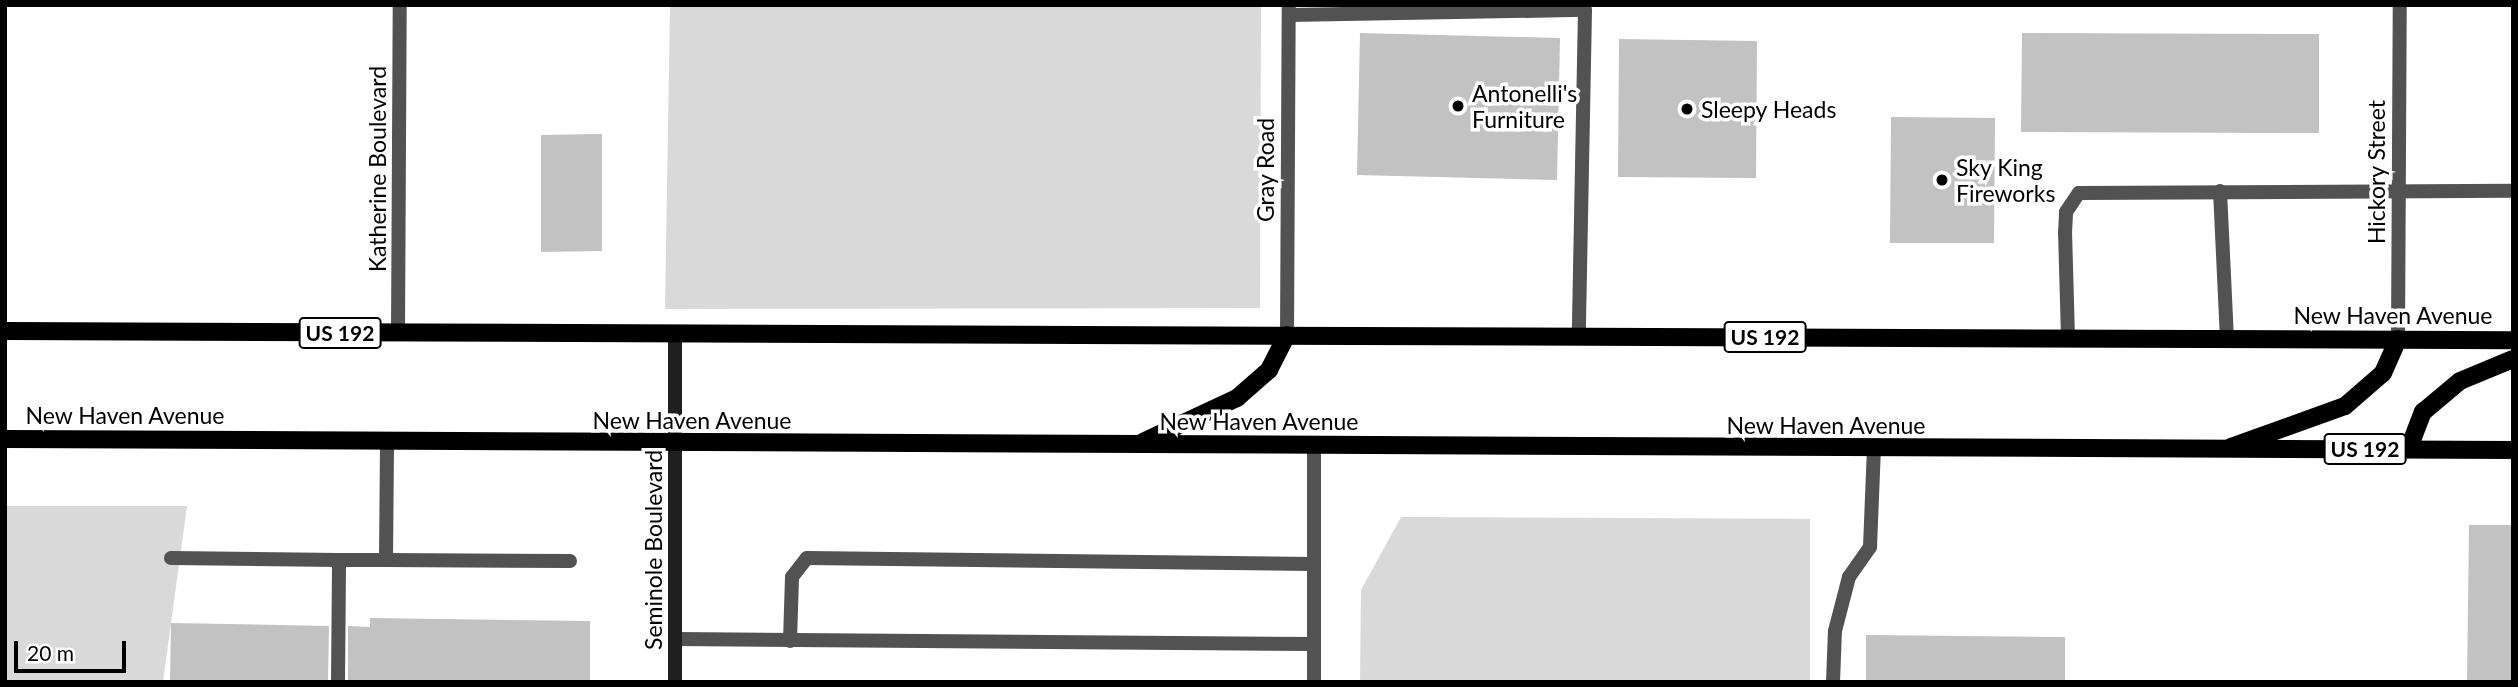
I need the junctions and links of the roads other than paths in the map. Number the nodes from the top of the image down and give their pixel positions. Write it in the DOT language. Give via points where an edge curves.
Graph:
graph roads {
  1 [pos="400,5"];
  2 [pos="2400,5"];
  3 [pos="1289,10"];
  4 [pos="2399,190"];
  5 [pos="2220,191"];
  6 [pos="2513,191"];
  7 [pos="5,331"];
  8 [pos="398,333"];
  9 [pos="675,334"];
  10 [pos="1287,335"];
  11 [pos="1579,336"];
  12 [pos="2068,338"];
  13 [pos="2227,338"];
  14 [pos="2398,339"];
  15 [pos="2513,340"];
  16 [pos="2513,359"];
  17 [pos="5,439"];
  18 [pos="387,444"];
  19 [pos="676,445"];
  20 [pos="1137,445"];
  21 [pos="1314,446"];
  22 [pos="2409,448"];
  23 [pos="1874,449"];
  24 [pos="2513,450"];
  25 [pos="2218,451"];
  26 [pos="171,558"];
  27 [pos="339,560"];
  28 [pos="386,560"];
  29 [pos="570,561"];
  30 [pos="1314,564"];
  31 [pos="675,639"];
  32 [pos="790,641"];
  33 [pos="1314,645"];
  34 [pos="338,682"];
  35 [pos="675,682"];
  36 [pos="1314,682"];
  37 [pos="1833,682"];
  1 -- 8 [label="street, Katherine Boulevard"];
  2 -- 4 [label="street, Hickory Street"];
  3 -- 10 [label="street, Gray Road"];
  3 -- 11 [label="street" via="1586,10"];
  4 -- 5 [label="street"];
  4 -- 6 [label="street"];
  4 -- 14 [label="street, Hickory Street"];
  5 -- 12 [label="street" via="2079,193 2065,222"];
  5 -- 13 [label="street"];
  7 -- 8 [label="main road, New Haven Avenue / US 192"];
  8 -- 9 [label="main road, New Haven Avenue / US 192"];
  9 -- 10 [label="main road, New Haven Avenue / US 192"];
  9 -- 19 [label="street, Seminole Boulevard"];
  10 -- 11 [label="main road, New Haven Avenue / US 192"];
  10 -- 20 [label="main road" via="1269,370 1237,398"];
  11 -- 12 [label="main road, New Haven Avenue / US 192"];
  12 -- 13 [label="main road, New Haven Avenue / US 192"];
  13 -- 14 [label="main road, New Haven Avenue / US 192"];
  14 -- 15 [label="main road, New Haven Avenue / US 192"];
  14 -- 25 [label="main road" via="2384,373 2345,406"];
  16 -- 22 [label="main road" via="2460,381 2423,412"];
  17 -- 18 [label="main road, New Haven Avenue / US 192"];
  18 -- 19 [label="main road, New Haven Avenue / US 192"];
  18 -- 28 [label="street"];
  19 -- 20 [label="main road, New Haven Avenue / US 192"];
  19 -- 31 [label="street, Seminole Boulevard"];
  20 -- 21 [label="main road, New Haven Avenue / US 192"];
  21 -- 23 [label="main road, New Haven Avenue / US 192"];
  21 -- 30 [label="street"];
  22 -- 24 [label="main road, New Haven Avenue / US 192"];
  22 -- 25 [label="main road, New Haven Avenue / US 192"];
  23 -- 25 [label="main road, New Haven Avenue / US 192"];
  23 -- 37 [label="street" via="1870,547 1849,576 1835,631"];
  26 -- 27 [label="street"];
  27 -- 28 [label="street"];
  27 -- 34 [label="street"];
  28 -- 29 [label="street"];
  30 -- 32 [label="street" via="807,558 792,577"];
  30 -- 33 [label="street"];
  31 -- 32 [label="street"];
  31 -- 35 [label="street, Seminole Boulevard"];
  32 -- 33 [label="street"];
  33 -- 36 [label="street"];
}
